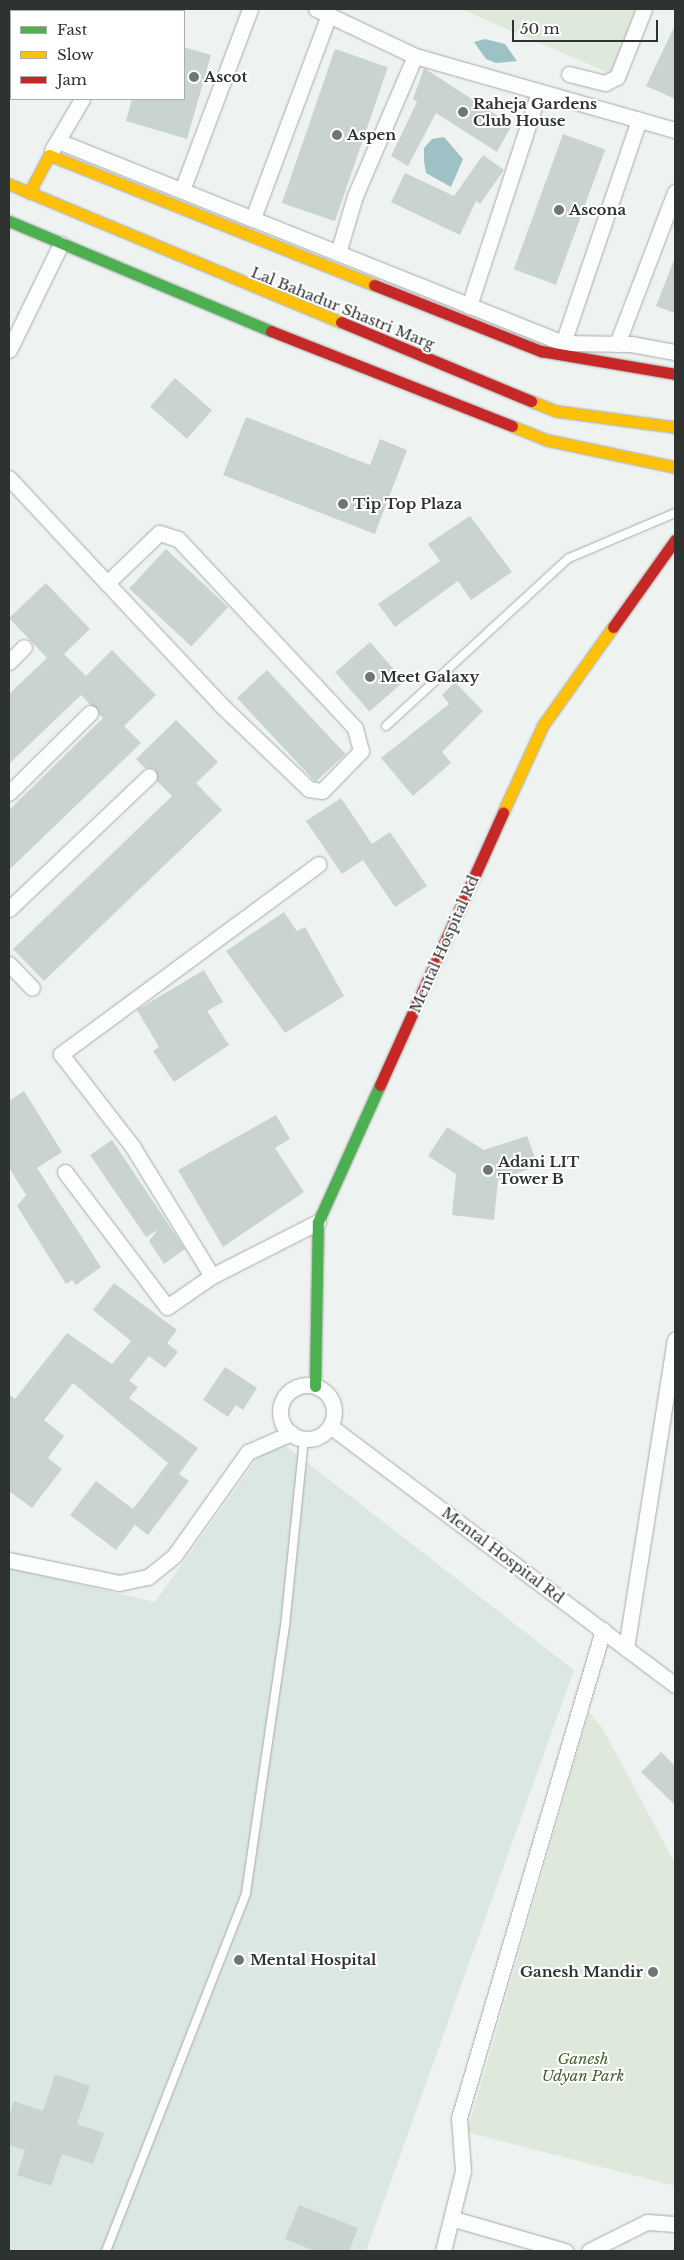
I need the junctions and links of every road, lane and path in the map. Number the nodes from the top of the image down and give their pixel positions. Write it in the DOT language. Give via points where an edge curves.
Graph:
graph roads {
  1 [pos="250,9"];
  2 [pos="644,9"];
  3 [pos="323,12"];
  4 [pos="415,56"];
  5 [pos="569,74"];
  6 [pos="539,92"];
  7 [pos="81,100"];
  8 [pos="639,120"];
  9 [pos="675,130"];
  10 [pos="58,140"];
  11 [pos="49,155"];
  12 [pos="9,184"];
  13 [pos="182,190"];
  14 [pos="675,192"];
  15 [pos="29,193"];
  16 [pos="253,218"];
  17 [pos="9,221"];
  18 [pos="61,244"];
  19 [pos="338,253"];
  20 [pos="469,306"];
  21 [pos="563,343"];
  22 [pos="617,344"];
  23 [pos="9,350"];
  24 [pos="675,352"];
  25 [pos="675,374"];
  26 [pos="629,421"];
  27 [pos="675,427"];
  28 [pos="613,454"];
  29 [pos="675,468"];
  30 [pos="9,478"];
  31 [pos="675,513"];
  32 [pos="675,540"];
  33 [pos="107,583"];
  34 [pos="24,647"];
  35 [pos="9,662"];
  36 [pos="90,713"];
  37 [pos="386,726"];
  38 [pos="149,776"];
  39 [pos="9,793"];
  40 [pos="319,864"];
  41 [pos="9,909"];
  42 [pos="9,964"];
  43 [pos="32,988"];
  44 [pos="65,1172"];
  45 [pos="318,1222"];
  46 [pos="212,1276"];
  47 [pos="675,1339"];
  48 [pos="315,1386"];
  49 [pos="330,1426"];
  50 [pos="298,1436"];
  51 [pos="9,1560"];
  52 [pos="602,1630"];
  53 [pos="626,1648"];
  54 [pos="675,1685"];
  55 [pos="454,2219"];
  56 [pos="675,2224"];
  57 [pos="106,2251"];
  58 [pos="444,2251"];
  59 [pos="565,2251"];
  60 [pos="589,2251"];
  1 -- 13 [label="street"];
  2 -- 5 [label="street" via="618,77 605,83"];
  3 -- 4 [label="street"];
  3 -- 16 [label="street"];
  4 -- 6 [label="street"];
  4 -- 19 [label="street" via="356,196"];
  6 -- 8 [label="street"];
  6 -- 20 [label="street"];
  7 -- 10 [label="street"];
  8 -- 9 [label="street"];
  8 -- 21 [label="street"];
  10 -- 11 [label="street"];
  10 -- 13 [label="street"];
  11 -- 15 [label="street"];
  11 -- 25 [label="street" via="541,351"];
  12 -- 15 [label="street, Lal Bahadur Shastri Marg"];
  13 -- 16 [label="street"];
  14 -- 22 [label="street"];
  15 -- 26 [label="street, Lal Bahadur Shastri Marg" via="556,411"];
  16 -- 19 [label="street"];
  17 -- 18 [label="street"];
  18 -- 23 [label="street"];
  18 -- 28 [label="street" via="547,440"];
  19 -- 20 [label="street"];
  20 -- 21 [label="street"];
  21 -- 22 [label="street"];
  22 -- 24 [label="street"];
  26 -- 27 [label="street, Lal Bahadur Shastri Marg"];
  26 -- 28 [label="street"];
  28 -- 29 [label="street"];
  30 -- 33 [label="street"];
  31 -- 37 [label="lane" via="568,558"];
  32 -- 45 [label="street, Mental Hospital Rd" via="543,725"];
  33 -- 33 [label="street" via="221,705 309,789 322,791 360,750 355,728 178,539 159,533"];
  34 -- 35 [label="street"];
  36 -- 39 [label="street"];
  38 -- 41 [label="street"];
  40 -- 46 [label="street" via="61,1054 132,1146"];
  42 -- 43 [label="street"];
  44 -- 46 [label="street" via="168,1307"];
  45 -- 46 [label="street"];
  45 -- 48 [label="street, Mental Hospital Rd"];
  47 -- 53 [label="street"];
  48 -- 49 [label="street" via="333,1402"];
  48 -- 50 [label="street" via="296,1387 283,1399 280,1416"];
  49 -- 50 [label="street" via="322,1435"];
  49 -- 52 [label="street, Mental Hospital Rd"];
  50 -- 51 [label="street" via="248,1452 174,1556 148,1577 119,1583"];
  50 -- 57 [label="lane" via="285,1626 246,1893"];
  52 -- 53 [label="street, Mental Hospital Rd"];
  52 -- 55 [label="street" via="459,2118 463,2171"];
  53 -- 54 [label="street, Mental Hospital Rd"];
  55 -- 58 [label="street"];
  55 -- 59 [label="street"];
  56 -- 60 [label="street" via="647,2222"];
}
